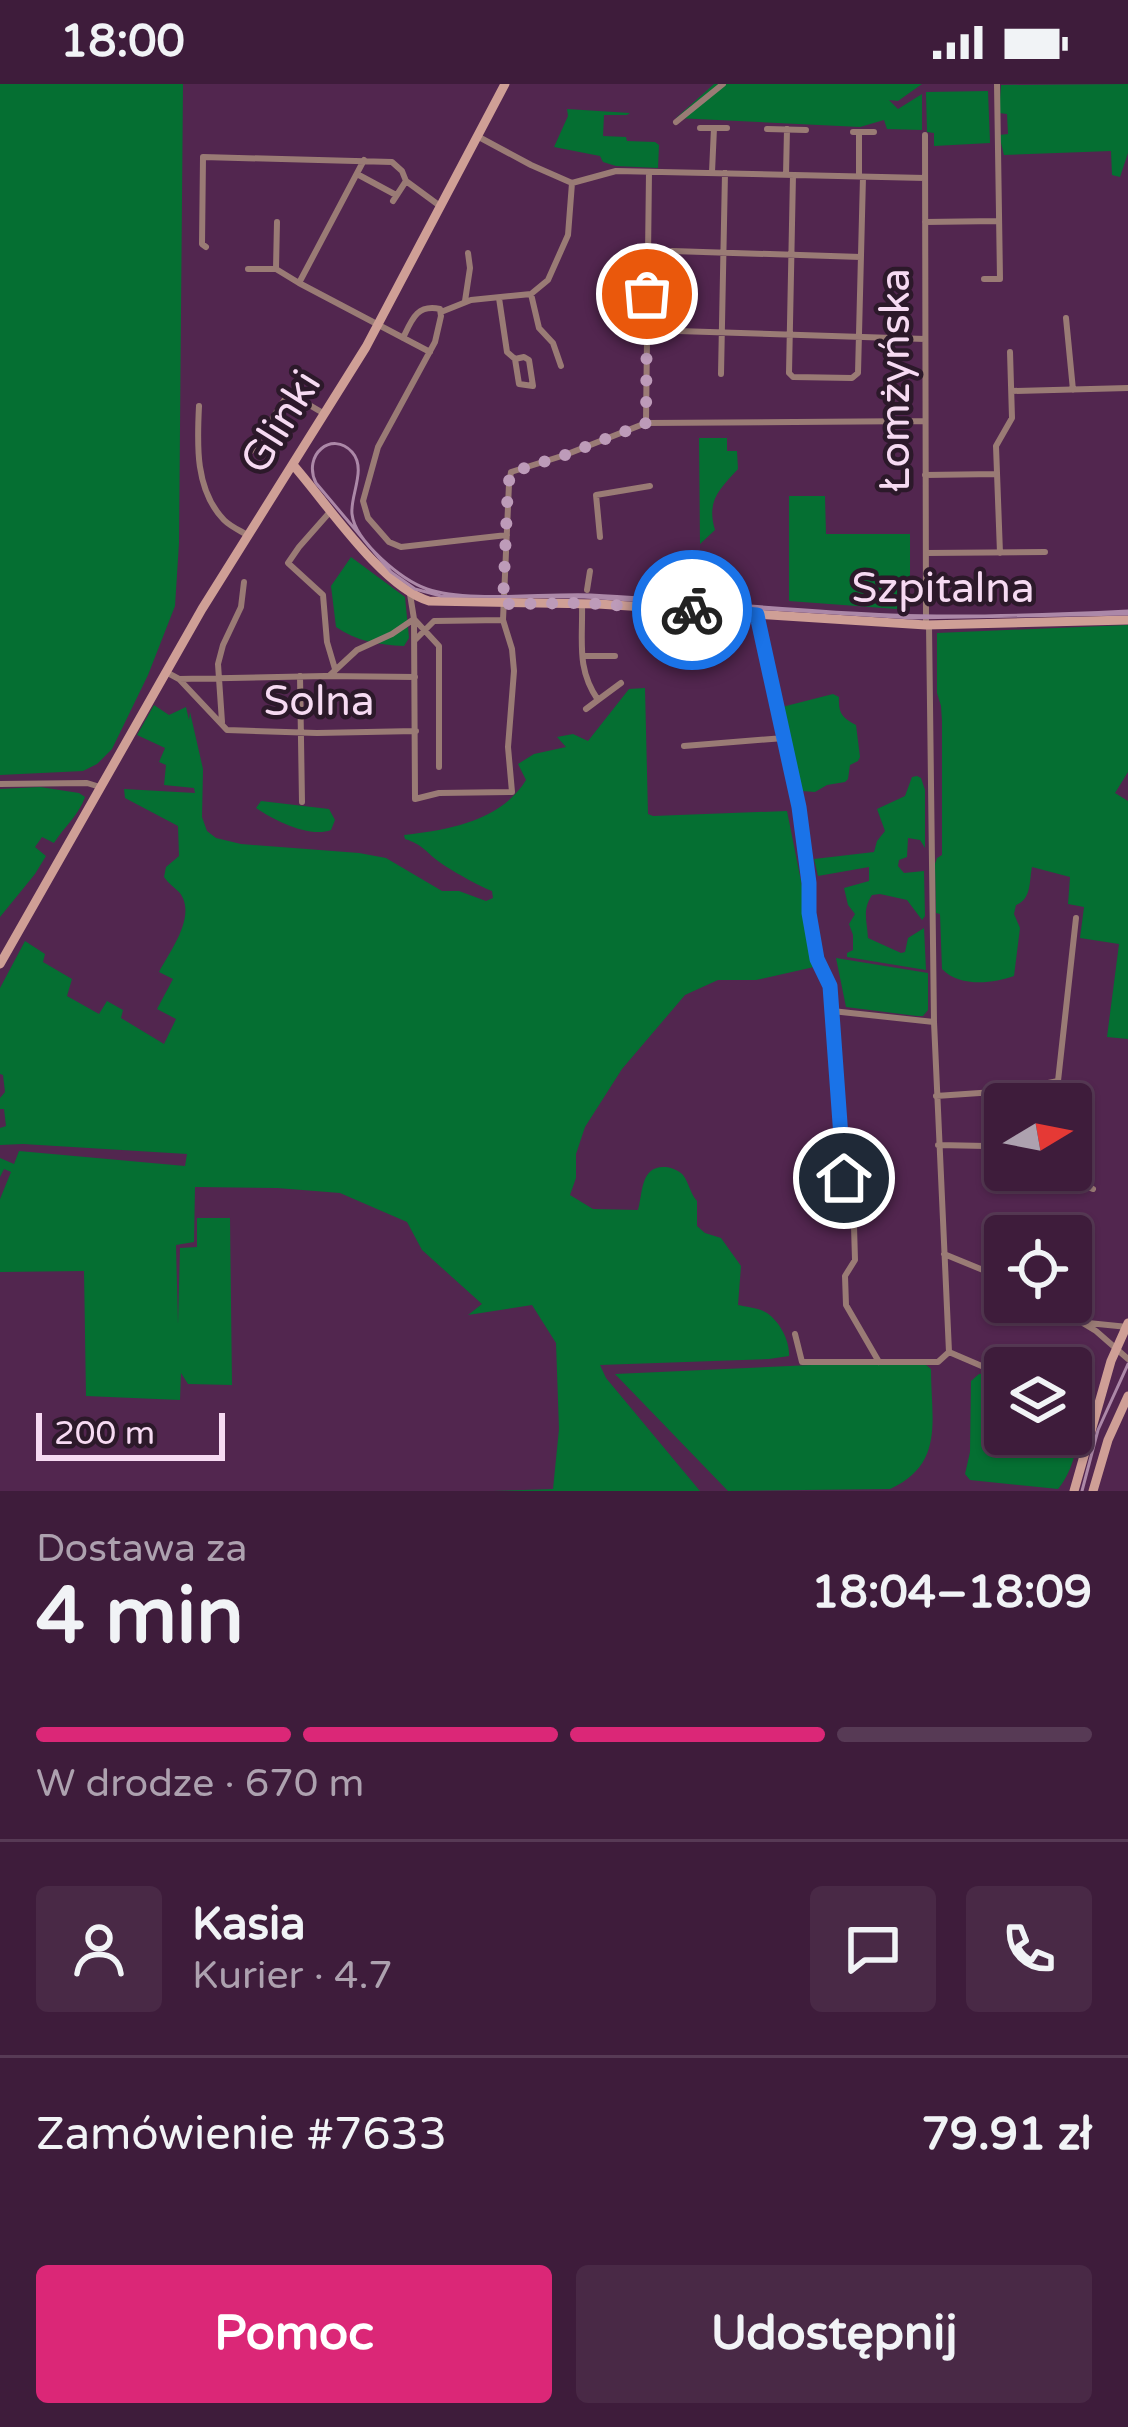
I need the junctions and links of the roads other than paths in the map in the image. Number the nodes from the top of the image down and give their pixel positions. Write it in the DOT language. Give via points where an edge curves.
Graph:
graph roads {
  1 [pos="505,84"];
  2 [pos="723,84"];
  3 [pos="997,86"];
  4 [pos="676,122"];
  5 [pos="700,128"];
  6 [pos="714,128"];
  7 [pos="727,128"];
  8 [pos="767,129"];
  9 [pos="787,129"];
  10 [pos="806,130"];
  11 [pos="874,132"];
  12 [pos="925,135"];
  13 [pos="477,136"];
  14 [pos="364,160"];
  15 [pos="649,172"];
  16 [pos="712,173"];
  17 [pos="725,173"];
  18 [pos="357,174"];
  19 [pos="789,175"];
  20 [pos="861,177"];
  21 [pos="925,178"];
  22 [pos="406,181"];
  23 [pos="572,183"];
  24 [pos="440,206"];
  25 [pos="999,220"];
  26 [pos="277,222"];
  27 [pos="926,222"];
  28 [pos="206,247"];
  29 [pos="672,251"];
  30 [pos="724,252"];
  31 [pos="468,253"];
  32 [pos="793,254"];
  33 [pos="861,257"];
  34 [pos="248,269"];
  35 [pos="275,269"];
  36 [pos="983,279"];
  37 [pos="298,283"];
  38 [pos="531,294"];
  39 [pos="499,298"];
  40 [pos="465,301"];
  41 [pos="441,312"];
  42 [pos="1066,318"];
  43 [pos="378,325"];
  44 [pos="647,330"];
  45 [pos="722,332"];
  46 [pos="790,334"];
  47 [pos="859,336"];
  48 [pos="403,338"];
  49 [pos="925,339"];
  50 [pos="430,352"];
  51 [pos="1010,352"];
  52 [pos="514,359"];
  53 [pos="561,366"];
  54 [pos="721,374"];
  55 [pos="1128,388"];
  56 [pos="1073,390"];
  57 [pos="1012,391"];
  58 [pos="199,406"];
  59 [pos="326,415"];
  60 [pos="925,421"];
  61 [pos="646,423"];
  62 [pos="251,451"];
  63 [pos="294,466"];
  64 [pos="997,474"];
  65 [pos="925,475"];
  66 [pos="650,486"];
  67 [pos="332,510"];
  68 [pos="249,536"];
  69 [pos="507,536"];
  70 [pos="600,537"];
  71 [pos="1045,552"];
  72 [pos="1000,553"];
  73 [pos="926,554"];
  74 [pos="590,572"];
  75 [pos="244,582"];
  76 [pos="586,590"];
  77 [pos="410,594"];
  78 [pos="582,603"];
  79 [pos="503,604"];
  80 [pos="757,615"];
  81 [pos="414,619"];
  82 [pos="503,620"];
  83 [pos="1128,620"];
  84 [pos="928,626"];
  85 [pos="425,628"];
  86 [pos="415,640"];
  87 [pos="583,656"];
  88 [pos="615,656"];
  89 [pos="166,672"];
  90 [pos="332,673"];
  91 [pos="300,676"];
  92 [pos="218,677"];
  93 [pos="416,677"];
  94 [pos="179,679"];
  95 [pos="621,682"];
  96 [pos="598,700"];
  97 [pos="586,709"];
  98 [pos="223,726"];
  99 [pos="416,730"];
  100 [pos="300,733"];
  101 [pos="784,738"];
  102 [pos="684,746"];
  103 [pos="440,767"];
  104 [pos="0,784"];
  105 [pos="100,787"];
  106 [pos="302,802"];
  107 [pos="1076,918"];
  108 [pos="0,964"];
  109 [pos="832,1011"];
  110 [pos="934,1022"];
  111 [pos="936,1096"];
  112 [pos="938,1145"];
  113 [pos="984,1146"];
  114 [pos="944,1254"];
  115 [pos="984,1270"];
  116 [pos="1085,1323"];
  117 [pos="1092,1323"];
  118 [pos="1127,1325"];
  119 [pos="795,1334"];
  120 [pos="1116,1348"];
  121 [pos="949,1352"];
  122 [pos="1128,1359"];
  123 [pos="879,1363"];
  124 [pos="984,1367"];
  125 [pos="1128,1396"];
  126 [pos="1092,1414"];
  127 [pos="1095,1415"];
  128 [pos="1074,1491"];
  129 [pos="1093,1491"];
  1 -- 13 [label="street, Glinki"];
  2 -- 4 [label="street"];
  3 -- 25 [label="street"];
  5 -- 6 [label="street"];
  6 -- 7 [label="street"];
  6 -- 16 [label="street"];
  8 -- 9 [label="street"];
  9 -- 10 [label="street"];
  9 -- 19 [label="street"];
  11 -- 20 [label="street" via="856,132"];
  12 -- 21 [label="street, Łomżyńska"];
  13 -- 23 [label="street"];
  13 -- 24 [label="street, Glinki"];
  14 -- 18 [label="street"];
  14 -- 22 [label="street" via="392,162"];
  14 -- 28 [label="street" via="203,158"];
  15 -- 16 [label="street"];
  15 -- 23 [label="street" via="611,171"];
  15 -- 44 [label="street"];
  16 -- 17 [label="street"];
  17 -- 19 [label="street"];
  17 -- 30 [label="street"];
  18 -- 22 [label="street" via="395,198"];
  18 -- 37 [label="street"];
  19 -- 20 [label="street"];
  19 -- 32 [label="street"];
  20 -- 21 [label="street"];
  20 -- 33 [label="street"];
  21 -- 27 [label="street, Łomżyńska"];
  22 -- 24 [label="street"];
  23 -- 38 [label="street" via="568,236 548,280"];
  24 -- 43 [label="street, Glinki"];
  25 -- 27 [label="street"];
  25 -- 36 [label="street" via="1000,279"];
  26 -- 35 [label="street"];
  27 -- 49 [label="street, Łomżyńska"];
  29 -- 30 [label="street"];
  30 -- 32 [label="street"];
  30 -- 45 [label="street"];
  31 -- 40 [label="street"];
  32 -- 33 [label="street"];
  32 -- 46 [label="street"];
  33 -- 47 [label="street"];
  34 -- 35 [label="street"];
  35 -- 37 [label="street"];
  37 -- 43 [label="street"];
  38 -- 39 [label="street"];
  38 -- 53 [label="street"];
  39 -- 40 [label="street"];
  39 -- 52 [label="street"];
  40 -- 41 [label="street"];
  41 -- 48 [label="street" via="420,310"];
  41 -- 50 [label="street"];
  42 -- 56 [label="street"];
  43 -- 48 [label="street"];
  43 -- 59 [label="street, Glinki"];
  44 -- 45 [label="street"];
  44 -- 61 [label="street"];
  45 -- 46 [label="street"];
  45 -- 54 [label="street"];
  46 -- 47 [label="street"];
  46 -- 47 [label="street" via="793,377 856,377"];
  47 -- 49 [label="street"];
  48 -- 50 [label="street"];
  49 -- 60 [label="street, Łomżyńska"];
  50 -- 69 [label="street" via="378,447 364,510 401,547"];
  51 -- 57 [label="street"];
  52 -- 52 [label="street" via="529,360 533,386 519,384"];
  55 -- 56 [label="street"];
  56 -- 57 [label="street"];
  57 -- 64 [label="street"];
  58 -- 68 [label="street" via="205,489 222,518"];
  59 -- 62 [label="street" via="289,393"];
  59 -- 63 [label="street, Glinki"];
  60 -- 61 [label="street"];
  60 -- 65 [label="street, Łomżyńska"];
  61 -- 69 [label="street" via="512,472"];
  63 -- 67 [label="street"];
  63 -- 68 [label="street, Glinki"];
  64 -- 65 [label="street"];
  64 -- 72 [label="street"];
  65 -- 73 [label="street, Łomżyńska"];
  66 -- 70 [label="street" via="596,495"];
  67 -- 77 [label="street"];
  67 -- 90 [label="street" via="288,563 323,595"];
  68 -- 89 [label="street, Glinki"];
  69 -- 79 [label="street"];
  71 -- 72 [label="street"];
  72 -- 73 [label="street"];
  73 -- 84 [label="street, Łomżyńska"];
  74 -- 76 [label="street"];
  75 -- 92 [label="street"];
  77 -- 79 [label="street, Szpitalna"];
  77 -- 81 [label="street, Solna"];
  78 -- 79 [label="street, Szpitalna"];
  78 -- 80 [label="street, Szpitalna"];
  78 -- 87 [label="street"];
  79 -- 82 [label="street"];
  80 -- 84 [label="street, Szpitalna"];
  80 -- 101 [label="street"];
  81 -- 85 [label="street"];
  81 -- 86 [label="street, Solna"];
  81 -- 90 [label="street"];
  82 -- 85 [label="street" via="434,621"];
  82 -- 99 [label="street" via="514,671 512,792 415,799"];
  83 -- 84 [label="street, Szpitalna"];
  84 -- 110 [label="street, Łomżyńska"];
  85 -- 86 [label="street"];
  85 -- 103 [label="street" via="439,646"];
  86 -- 93 [label="street, Solna"];
  87 -- 88 [label="street"];
  87 -- 96 [label="street"];
  89 -- 94 [label="street"];
  89 -- 105 [label="street, Glinki"];
  90 -- 91 [label="street"];
  90 -- 93 [label="street"];
  91 -- 92 [label="street"];
  91 -- 100 [label="street"];
  92 -- 94 [label="street"];
  92 -- 98 [label="street"];
  93 -- 99 [label="street, Solna"];
  94 -- 98 [label="street, Solna"];
  95 -- 96 [label="street"];
  96 -- 97 [label="street"];
  98 -- 100 [label="street, Solna"];
  99 -- 100 [label="street, Solna"];
  100 -- 106 [label="street"];
  101 -- 102 [label="street"];
  101 -- 109 [label="street"];
  104 -- 105 [label="street"];
  105 -- 108 [label="street, Glinki"];
  107 -- 111 [label="street" via="1058,1081"];
  109 -- 110 [label="street"];
  109 -- 123 [label="street" via="854,1226 846,1305"];
  110 -- 111 [label="street, Łomżyńska"];
  111 -- 112 [label="street, Łomżyńska"];
  112 -- 113 [label="street"];
  112 -- 114 [label="street, Łomżyńska"];
  114 -- 115 [label="street"];
  114 -- 121 [label="street, Łomżyńska"];
  116 -- 120 [label="street"];
  117 -- 118 [label="street"];
  118 -- 120 [label="street"];
  119 -- 123 [label="street" via="802,1362"];
  120 -- 122 [label="street"];
  120 -- 127 [label="street"];
  121 -- 123 [label="street" via="938,1362"];
  121 -- 124 [label="street"];
  125 -- 129 [label="street"];
  126 -- 127 [label="street"];
  127 -- 128 [label="street"];
}
